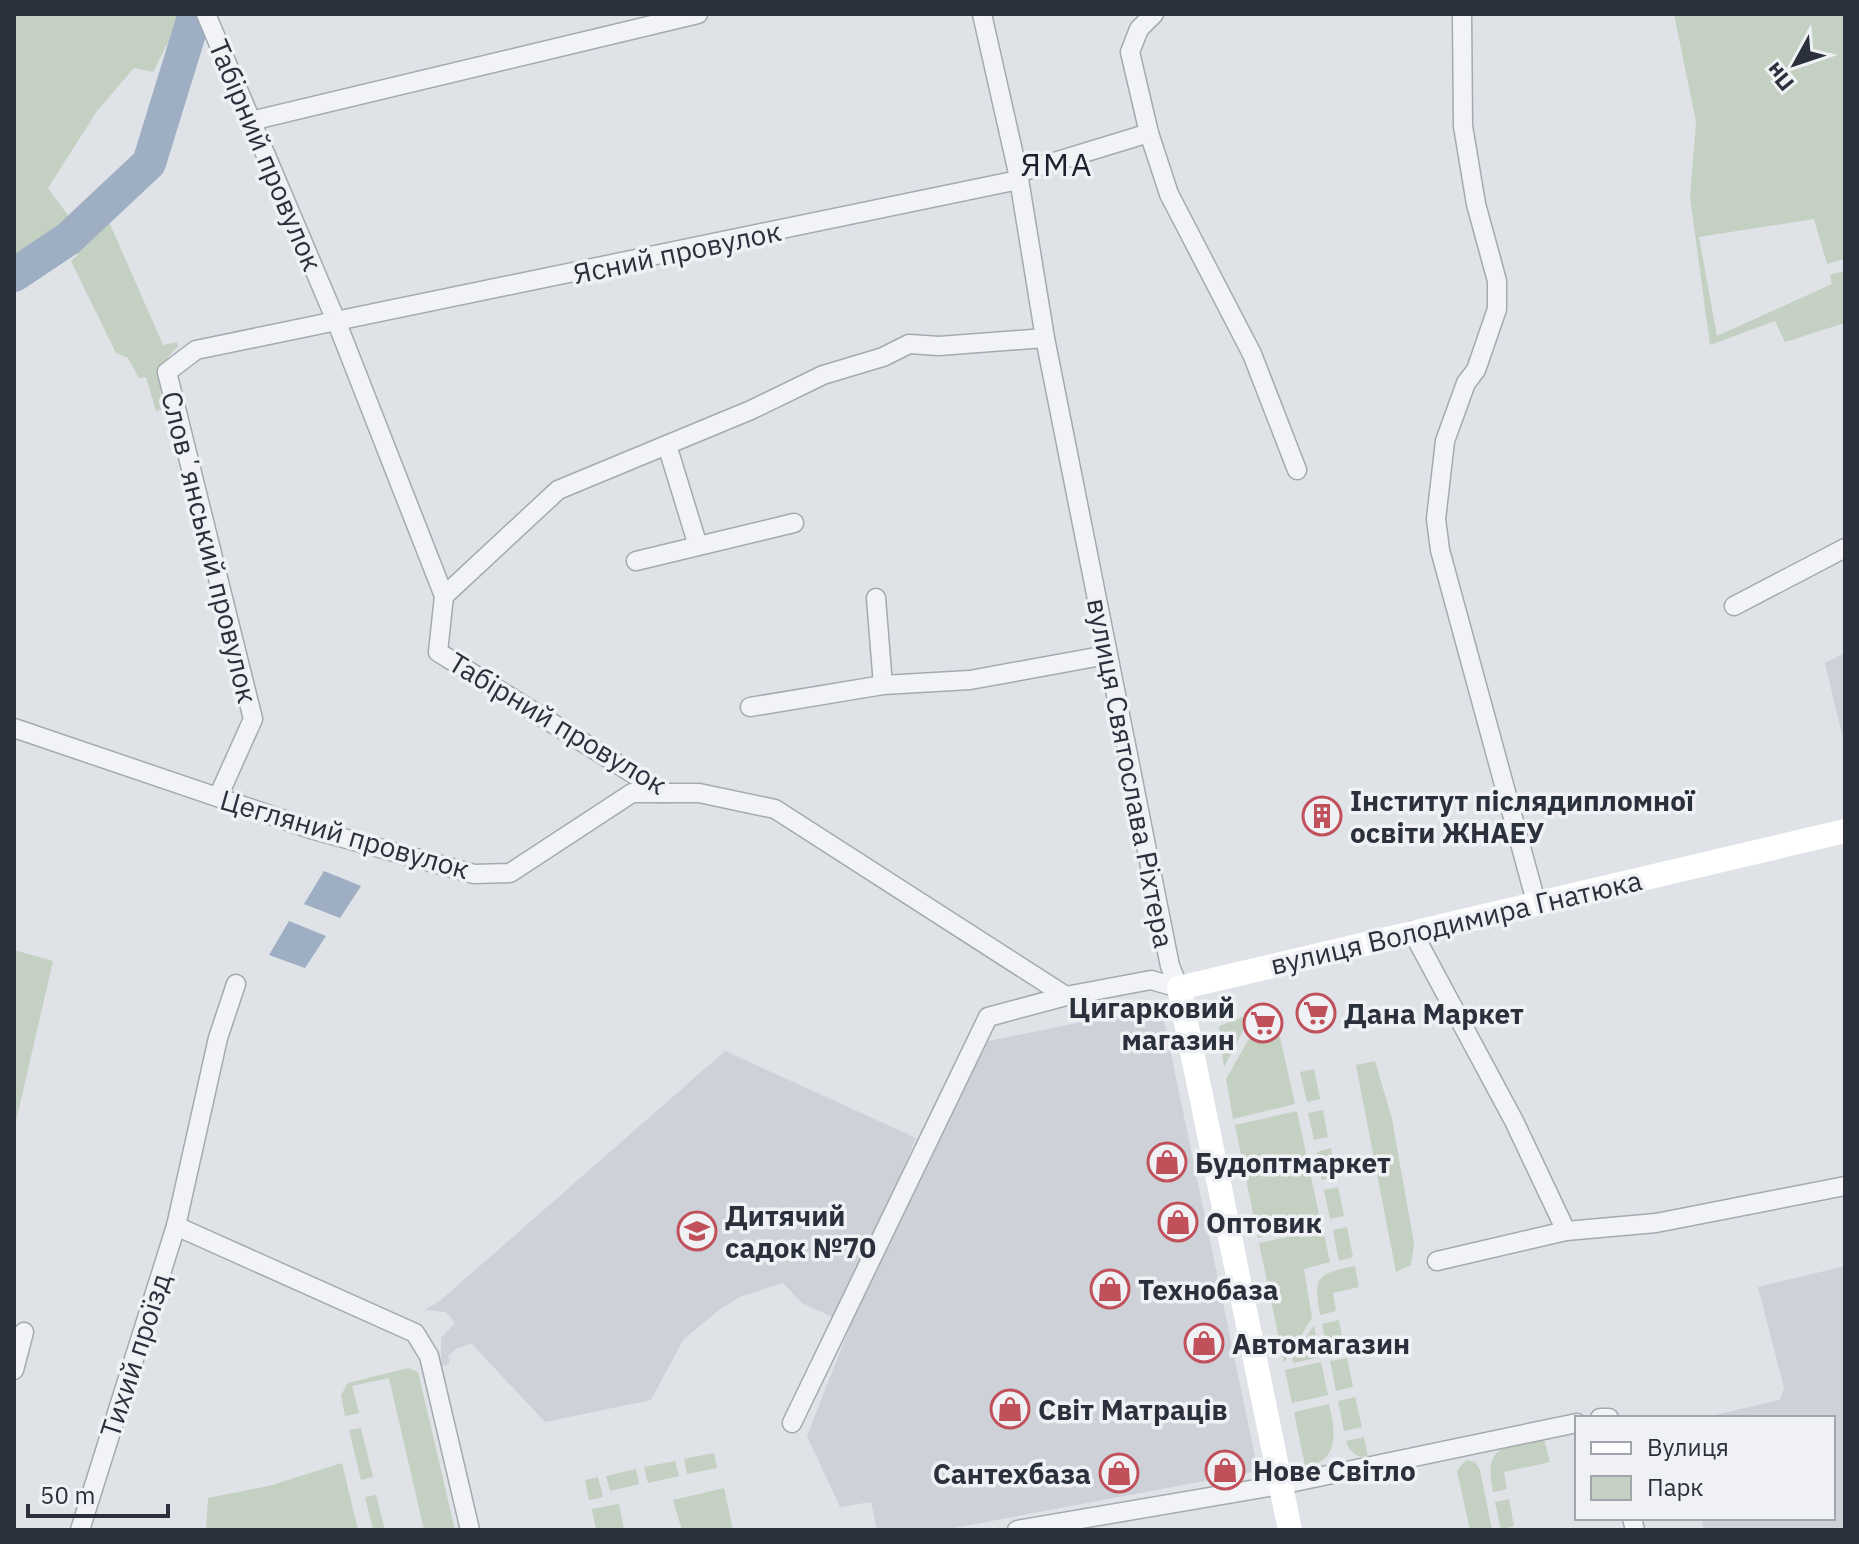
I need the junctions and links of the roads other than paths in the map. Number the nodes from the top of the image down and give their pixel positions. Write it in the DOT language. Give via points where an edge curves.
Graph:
graph roads {
  1 [pos="206,14"];
  2 [pos="698,14"];
  3 [pos="982,14"];
  4 [pos="1154,14"];
  5 [pos="1462,14"];
  6 [pos="251,121"];
  7 [pos="1149,133"];
  8 [pos="1018,176"];
  9 [pos="337,323"];
  10 [pos="1045,338"];
  11 [pos="667,445"];
  12 [pos="1297,470"];
  13 [pos="794,523"];
  14 [pos="698,546"];
  15 [pos="1845,548"];
  16 [pos="636,561"];
  17 [pos="444,596"];
  18 [pos="876,598"];
  19 [pos="1734,606"];
  20 [pos="1107,655"];
  21 [pos="883,685"];
  22 [pos="750,707"];
  23 [pos="14,728"];
  24 [pos="664,793"];
  25 [pos="218,797"];
  26 [pos="1845,831"];
  27 [pos="1536,902"];
  28 [pos="1412,931"];
  29 [pos="236,984"];
  30 [pos="1179,988"];
  31 [pos="1066,996"];
  32 [pos="1845,1186"];
  33 [pos="176,1226"];
  34 [pos="1566,1231"];
  35 [pos="1437,1261"];
  36 [pos="24,1332"];
  37 [pos="14,1370"];
  38 [pos="792,1423"];
  39 [pos="1575,1423"];
  40 [pos="1280,1485"];
  41 [pos="80,1530"];
  42 [pos="470,1530"];
  43 [pos="1017,1530"];
  44 [pos="1290,1530"];
  1 -- 6 [label="street, Табірний провулок"];
  2 -- 6 [label="street"];
  3 -- 8 [label="street, вулиця Святослава Ріхтера"];
  4 -- 7 [label="street" via="1139,29 1130,52"];
  5 -- 27 [label="street" via="1463,126 1476,204 1497,281 1497,309 1445,441 1436,519"];
  6 -- 9 [label="street, Табірний провулок"];
  7 -- 8 [label="street, Ясний провулок"];
  7 -- 12 [label="street" via="1169,194 1252,354"];
  8 -- 9 [label="street, Ясний провулок"];
  8 -- 10 [label="street, вулиця Святослава Ріхтера"];
  9 -- 17 [label="street, Табірний провулок"];
  9 -- 25 [label="street, Словʼянський провулок" via="196,350 167,372 253,719"];
  10 -- 11 [label="street" via="909,344 823,375"];
  10 -- 20 [label="street, вулиця Святослава Ріхтера"];
  11 -- 14 [label="street"];
  11 -- 17 [label="street" via="558,490"];
  13 -- 14 [label="street"];
  14 -- 16 [label="street"];
  15 -- 19 [label="street"];
  17 -- 24 [label="street, Табірний провулок" via="438,652"];
  18 -- 21 [label="street"];
  20 -- 21 [label="street" via="970,680"];
  20 -- 30 [label="street, вулиця Святослава Ріхтера" via="1170,966"];
  21 -- 22 [label="street"];
  23 -- 25 [label="street, Цегляний провулок"];
  24 -- 25 [label="street, Цегляний провулок" via="632,793 510,873 474,874"];
  24 -- 31 [label="street, Табірний провулок" via="699,793 775,809"];
  26 -- 27 [label="main road, вулиця Володимира Гнатюка"];
  27 -- 28 [label="main road, вулиця Володимира Гнатюка"];
  28 -- 30 [label="main road, вулиця Володимира Гнатюка"];
  28 -- 34 [label="street"];
  29 -- 33 [label="street, Тихий проїзд" via="218,1038"];
  30 -- 31 [label="street, вулиця Володимира Гнатюка" via="1151,980"];
  30 -- 40 [label="main road, вулиця Святослава Ріхтера"];
  31 -- 38 [label="street, вулиця Володимира Гнатюка" via="988,1017"];
  32 -- 34 [label="street" via="1656,1223"];
  33 -- 41 [label="street, Тихий проїзд"];
  33 -- 42 [label="street" via="415,1333 429,1356"];
  34 -- 35 [label="street"];
  36 -- 37 [label="street"];
  39 -- 40 [label="street"];
  40 -- 43 [label="street"];
  40 -- 44 [label="main road, вулиця Святослава Ріхтера"];
}
